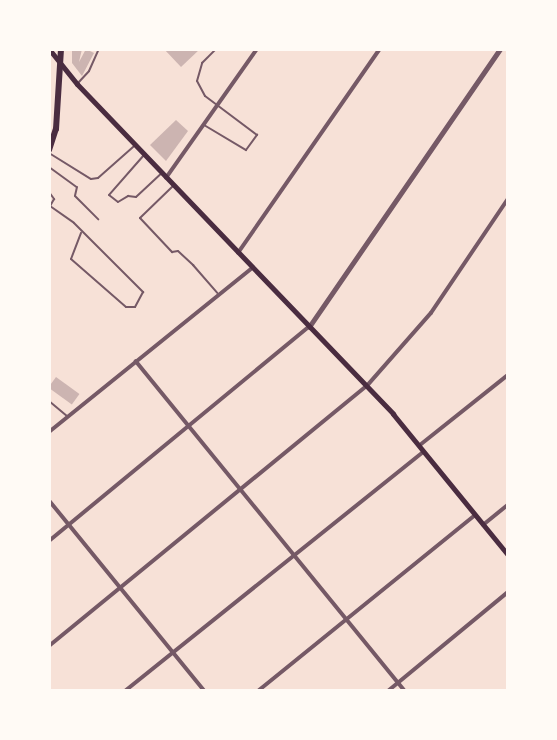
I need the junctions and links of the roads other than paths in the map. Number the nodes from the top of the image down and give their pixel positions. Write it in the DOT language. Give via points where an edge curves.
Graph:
graph roads {
  1 [pos="49,49"];
  2 [pos="61,49"];
  3 [pos="99,49"];
  4 [pos="216,49"];
  5 [pos="257,49"];
  6 [pos="380,49"];
  7 [pos="500,49"];
  8 [pos="60,63"];
  9 [pos="77,84"];
  10 [pos="218,105"];
  11 [pos="49,111"];
  12 [pos="58,113"];
  13 [pos="204,125"];
  14 [pos="135,145"];
  15 [pos="49,151"];
  16 [pos="144,155"];
  17 [pos="49,167"];
  18 [pos="164,175"];
  19 [pos="173,185"];
  20 [pos="49,192"];
  21 [pos="508,199"];
  22 [pos="49,207"];
  23 [pos="98,219"];
  24 [pos="81,233"];
  25 [pos="238,253"];
  26 [pos="252,268"];
  27 [pos="219,295"];
  28 [pos="310,327"];
  29 [pos="136,361"];
  30 [pos="508,375"];
  31 [pos="366,387"];
  32 [pos="49,401"];
  33 [pos="68,417"];
  34 [pos="190,425"];
  35 [pos="49,432"];
  36 [pos="423,448"];
  37 [pos="242,489"];
  38 [pos="49,500"];
  39 [pos="508,505"];
  40 [pos="475,515"];
  41 [pos="69,525"];
  42 [pos="483,525"];
  43 [pos="49,541"];
  44 [pos="294,553"];
  45 [pos="508,555"];
  46 [pos="120,589"];
  47 [pos="508,592"];
  48 [pos="347,619"];
  49 [pos="49,646"];
  50 [pos="172,652"];
  51 [pos="398,683"];
  52 [pos="125,691"];
  53 [pos="205,691"];
  54 [pos="257,691"];
  55 [pos="388,691"];
  56 [pos="405,691"];
  1 -- 8 [label="main road"];
  2 -- 8 [label="main road"];
  3 -- 9 [label="lane"];
  4 -- 10 [label="lane" via="202,63 197,81 205,96"];
  5 -- 10 [label="street"];
  6 -- 25 [label="street"];
  7 -- 28 [label="street"];
  8 -- 9 [label="main road"];
  8 -- 12 [label="main road"];
  9 -- 14 [label="main road"];
  10 -- 13 [label="street"];
  10 -- 13 [label="lane" via="257,135 246,150"];
  11 -- 12 [label="lane"];
  12 -- 15 [label="main road"];
  13 -- 18 [label="street"];
  14 -- 15 [label="lane" via="91,179"];
  14 -- 16 [label="main road"];
  16 -- 18 [label="main road"];
  16 -- 18 [label="lane" via="108,195 118,202 136,197"];
  17 -- 23 [label="lane" via="77,187 75,196"];
  18 -- 19 [label="main road"];
  19 -- 25 [label="main road"];
  19 -- 27 [label="lane" via="141,218 172,252 178,251 194,265"];
  20 -- 22 [label="lane" via="54,199"];
  21 -- 31 [label="street" via="431,313"];
  22 -- 24 [label="lane"];
  24 -- 24 [label="lane" via="143,292 135,307 126,307 71,259"];
  25 -- 26 [label="main road"];
  26 -- 27 [label="street"];
  26 -- 28 [label="main road"];
  27 -- 29 [label="street"];
  28 -- 31 [label="main road"];
  28 -- 34 [label="street"];
  29 -- 33 [label="street"];
  29 -- 34 [label="street"];
  30 -- 36 [label="street"];
  31 -- 36 [label="main road"];
  31 -- 37 [label="street"];
  32 -- 33 [label="lane"];
  33 -- 35 [label="street"];
  34 -- 37 [label="street"];
  34 -- 41 [label="street"];
  36 -- 40 [label="main road"];
  36 -- 44 [label="street"];
  37 -- 44 [label="street"];
  37 -- 46 [label="street"];
  38 -- 41 [label="street"];
  39 -- 42 [label="street"];
  40 -- 42 [label="main road"];
  40 -- 48 [label="street"];
  41 -- 43 [label="street"];
  41 -- 46 [label="street"];
  42 -- 45 [label="main road"];
  44 -- 48 [label="street"];
  44 -- 50 [label="street"];
  46 -- 49 [label="street"];
  46 -- 50 [label="street"];
  47 -- 51 [label="street"];
  48 -- 51 [label="street"];
  48 -- 54 [label="street"];
  50 -- 52 [label="street"];
  50 -- 53 [label="street"];
  51 -- 55 [label="street"];
  51 -- 56 [label="street"];
}
